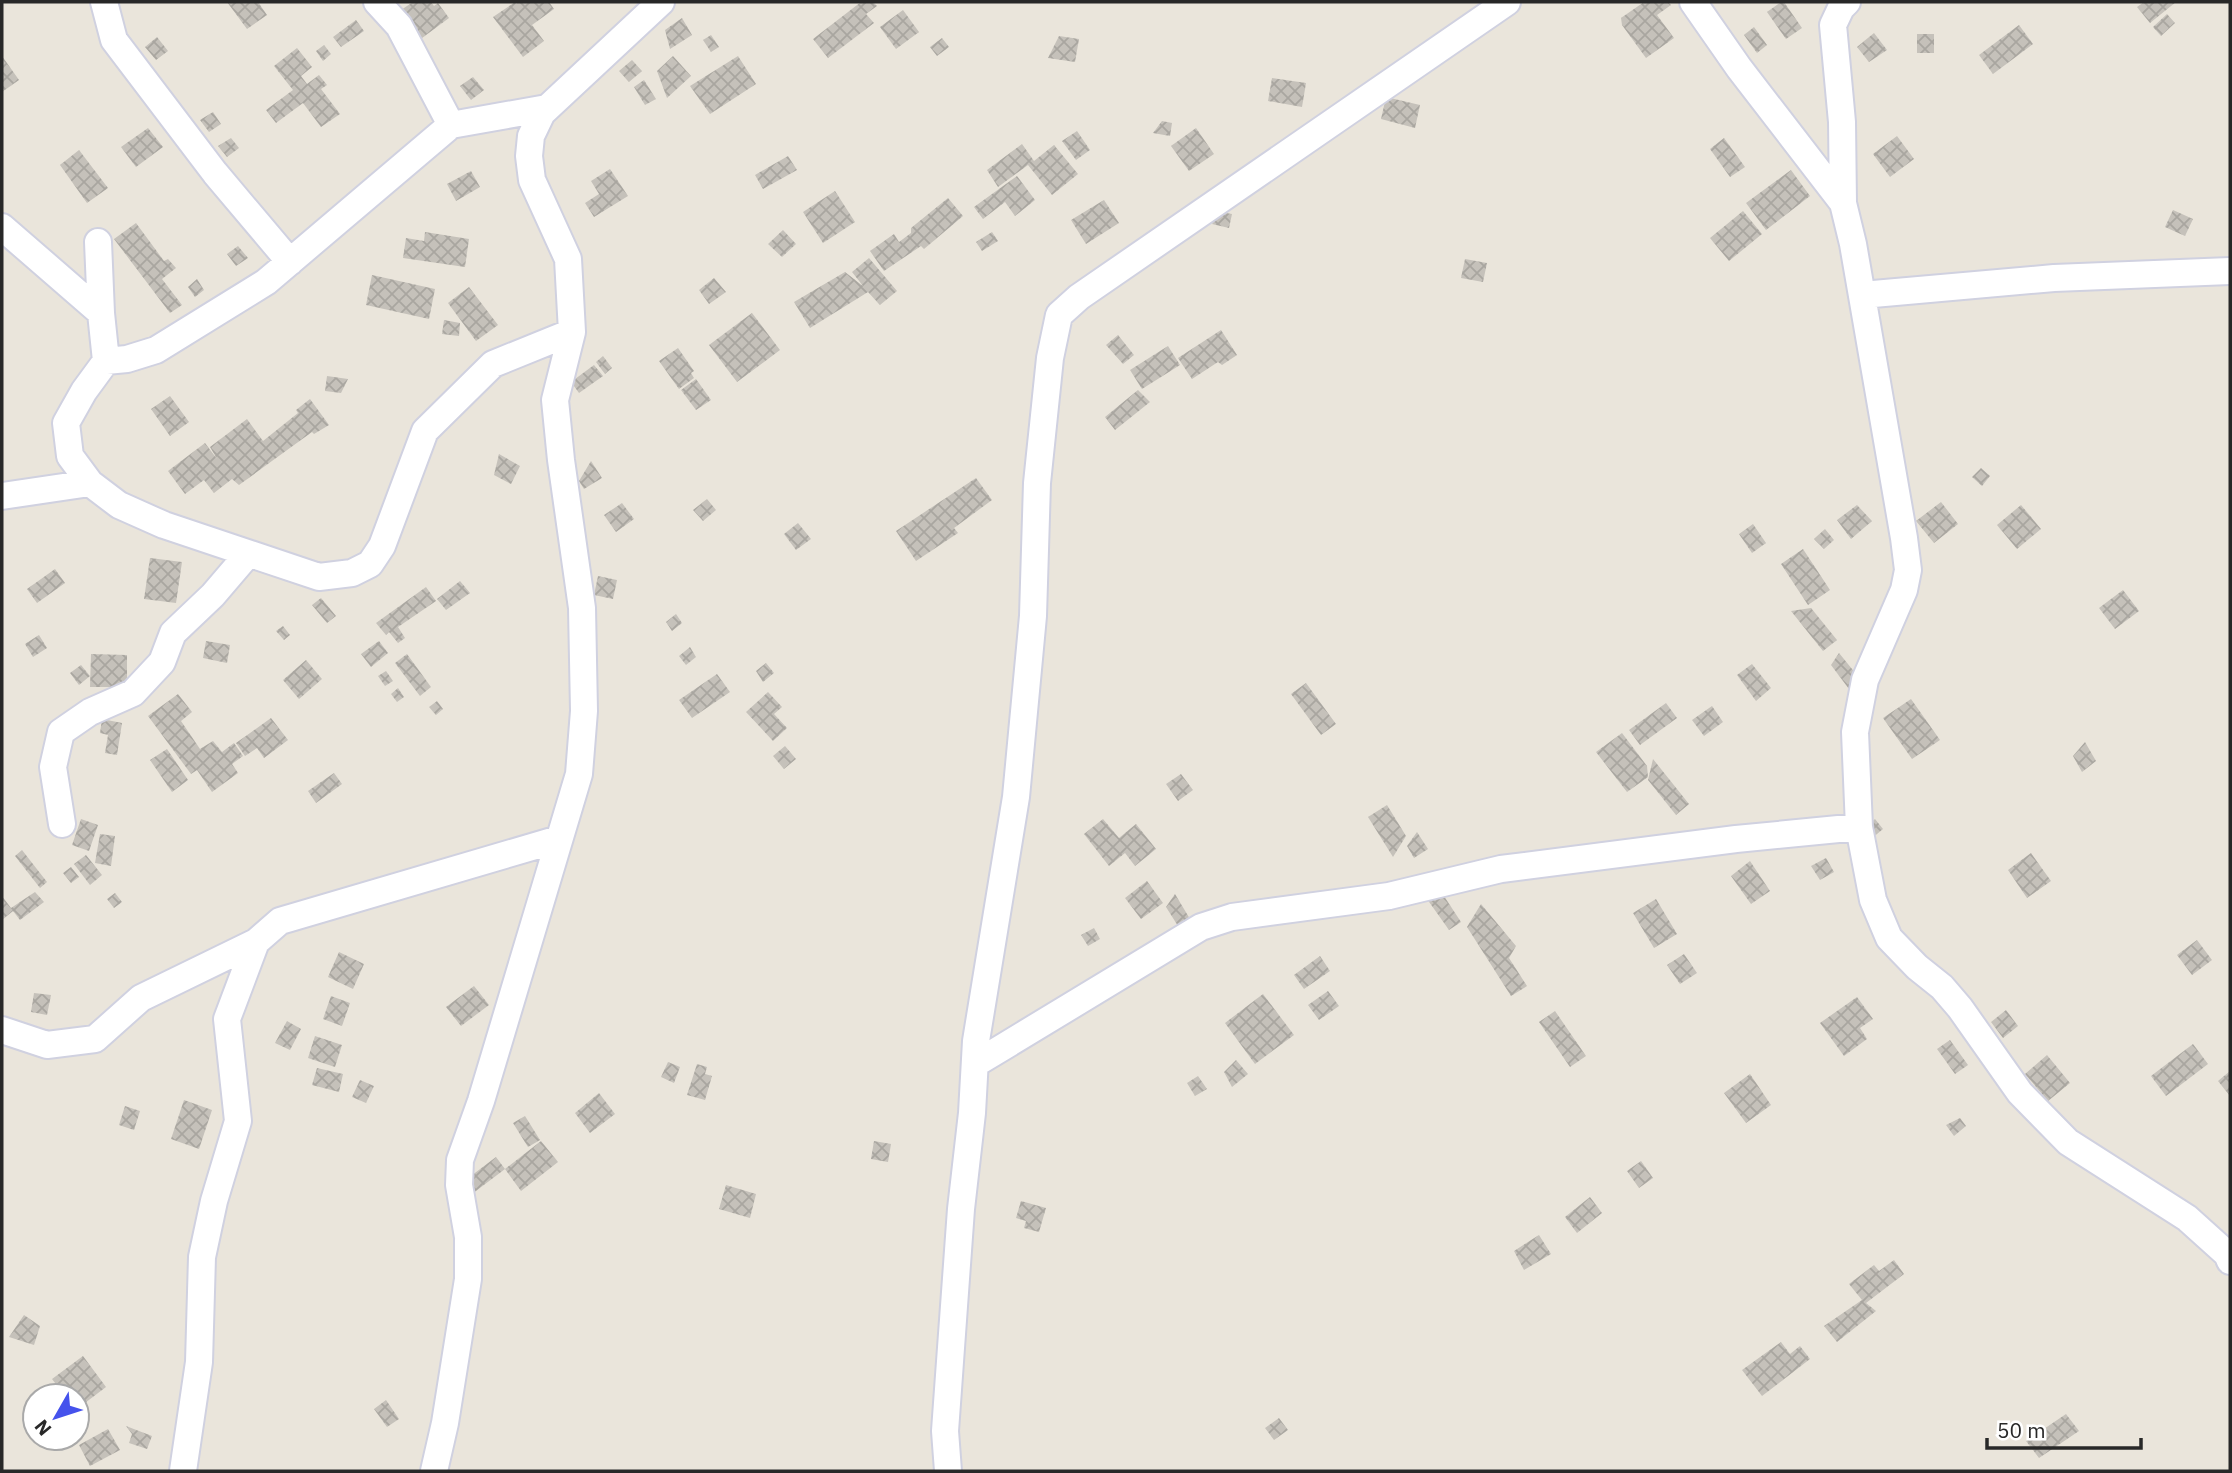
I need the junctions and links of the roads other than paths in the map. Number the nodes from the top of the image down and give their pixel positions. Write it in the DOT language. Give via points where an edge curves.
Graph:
graph roads {
  1 [pos="104,2"];
  2 [pos="377,2"];
  3 [pos="661,2"];
  4 [pos="1507,2"];
  5 [pos="1693,2"];
  6 [pos="1847,2"];
  7 [pos="547,108"];
  8 [pos="451,125"];
  9 [pos="1843,203"];
  10 [pos="2,227"];
  11 [pos="98,242"];
  12 [pos="290,262"];
  13 [pos="2230,271"];
  14 [pos="1862,295"];
  15 [pos="101,313"];
  16 [pos="572,332"];
  17 [pos="106,361"];
  18 [pos="90,483"];
  19 [pos="2,496"];
  20 [pos="248,554"];
  21 [pos="62,824"];
  22 [pos="1859,827"];
  23 [pos="559,839"];
  24 [pos="256,942"];
  25 [pos="2,1030"];
  26 [pos="975,1064"];
  27 [pos="2230,1261"];
  28 [pos="183,1471"];
  29 [pos="434,1471"];
  30 [pos="948,1471"];
  1 -- 12 [label="street" via="114,40"];
  2 -- 8 [label="street" via="399,26"];
  3 -- 7 [label="street"];
  4 -- 26 [label="street" via="1059,315 1037,483 1033,616 1016,797"];
  5 -- 9 [label="street"];
  6 -- 9 [label="street" via="1833,25 1842,122"];
  7 -- 8 [label="street"];
  7 -- 16 [label="street" via="531,136 531,180 568,259"];
  8 -- 12 [label="street"];
  9 -- 14 [label="street"];
  10 -- 15 [label="street"];
  11 -- 15 [label="street"];
  12 -- 17 [label="street" via="266,282 156,350"];
  13 -- 14 [label="street" via="2054,278"];
  14 -- 22 [label="street" via="1908,570 1866,680 1855,732"];
  15 -- 17 [label="street"];
  16 -- 20 [label="street" via="494,365 425,431 382,545 370,564 352,573 319,577"];
  16 -- 23 [label="street" via="555,400 582,608 584,711 579,774"];
  17 -- 18 [label="street" via="66,423 70,456"];
  18 -- 19 [label="street"];
  18 -- 20 [label="street" via="119,505"];
  20 -- 21 [label="street" via="213,596 173,633 162,662 133,693 90,712 61,732 53,766"];
  22 -- 26 [label="street" via="1501,869 1389,896 1232,917 1201,927"];
  22 -- 27 [label="street" via="1873,900 1889,938 1960,1008 2020,1093 2068,1142 2187,1218"];
  23 -- 24 [label="street" via="280,921"];
  23 -- 29 [label="street" via="460,1160 467,1279"];
  24 -- 25 [label="street" via="142,998 95,1039 47,1045"];
  24 -- 28 [label="street" via="227,1019 238,1121 202,1257 199,1362"];
  26 -- 30 [label="street" via="945,1431"];
}
